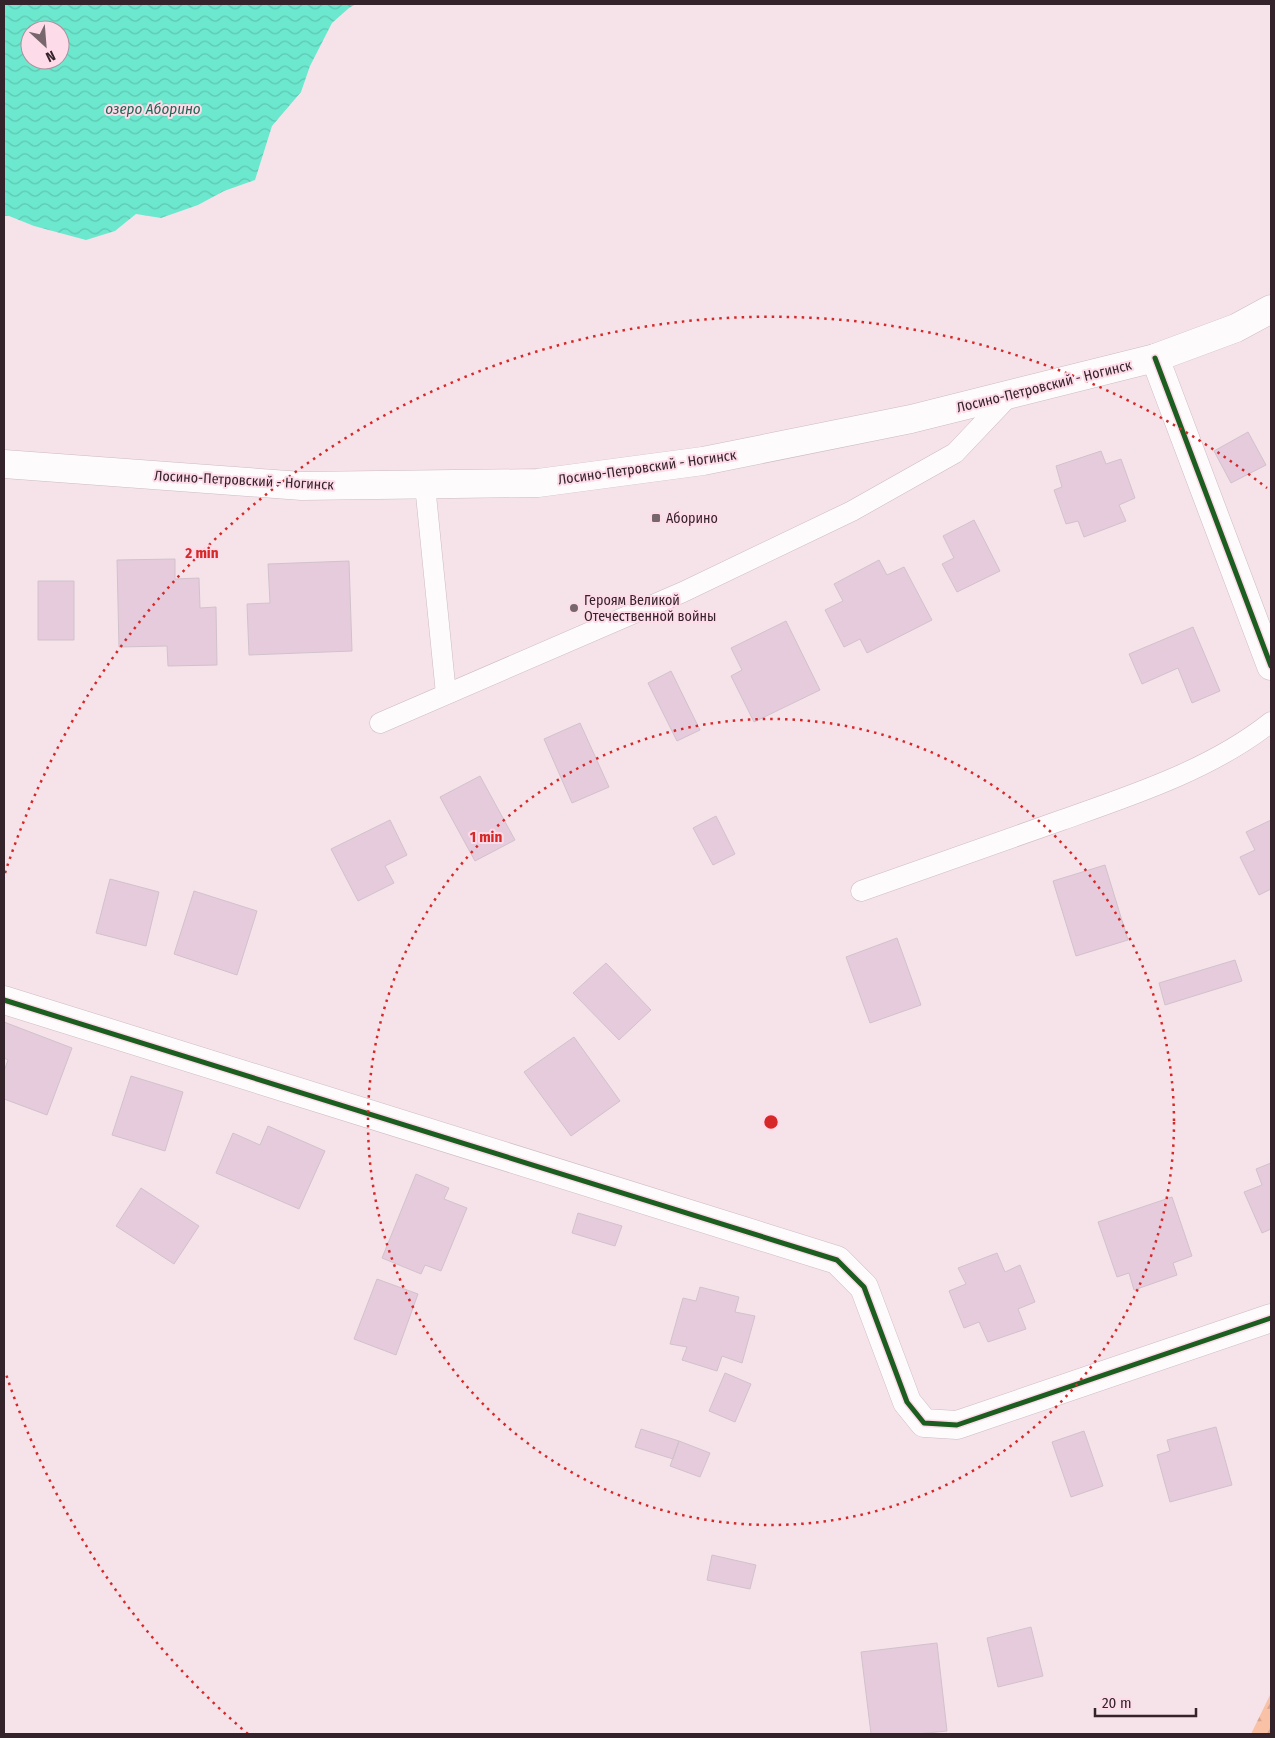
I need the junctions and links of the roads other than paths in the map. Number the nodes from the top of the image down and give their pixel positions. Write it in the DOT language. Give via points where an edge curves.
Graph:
graph roads {
  1 [pos="1271,309"];
  2 [pos="1155,358"];
  3 [pos="1010,394"];
  4 [pos="4,464"];
  5 [pos="426,485"];
  6 [pos="1271,666"];
  7 [pos="446,694"];
  8 [pos="1271,722"];
  9 [pos="380,723"];
  10 [pos="862,891"];
  11 [pos="4,1000"];
  12 [pos="1271,1318"];
  1 -- 2 [label="street, Лосино-Петровский - Ногинск" via="1236,328"];
  2 -- 3 [label="street, Лосино-Петровский - Ногинск"];
  2 -- 6 [label="street"];
  3 -- 5 [label="street, Лосино-Петровский - Ногинск" via="910,419 703,461 538,483"];
  3 -- 7 [label="lane" via="954,453 852,511 683,592"];
  4 -- 5 [label="street, Лосино-Петровский - Ногинск" via="302,486"];
  5 -- 7 [label="lane"];
  7 -- 9 [label="lane"];
  8 -- 10 [label="lane" via="1251,738 1142,792"];
  11 -- 12 [label="street" via="837,1260 864,1287 907,1402 924,1423 957,1425"];
}
